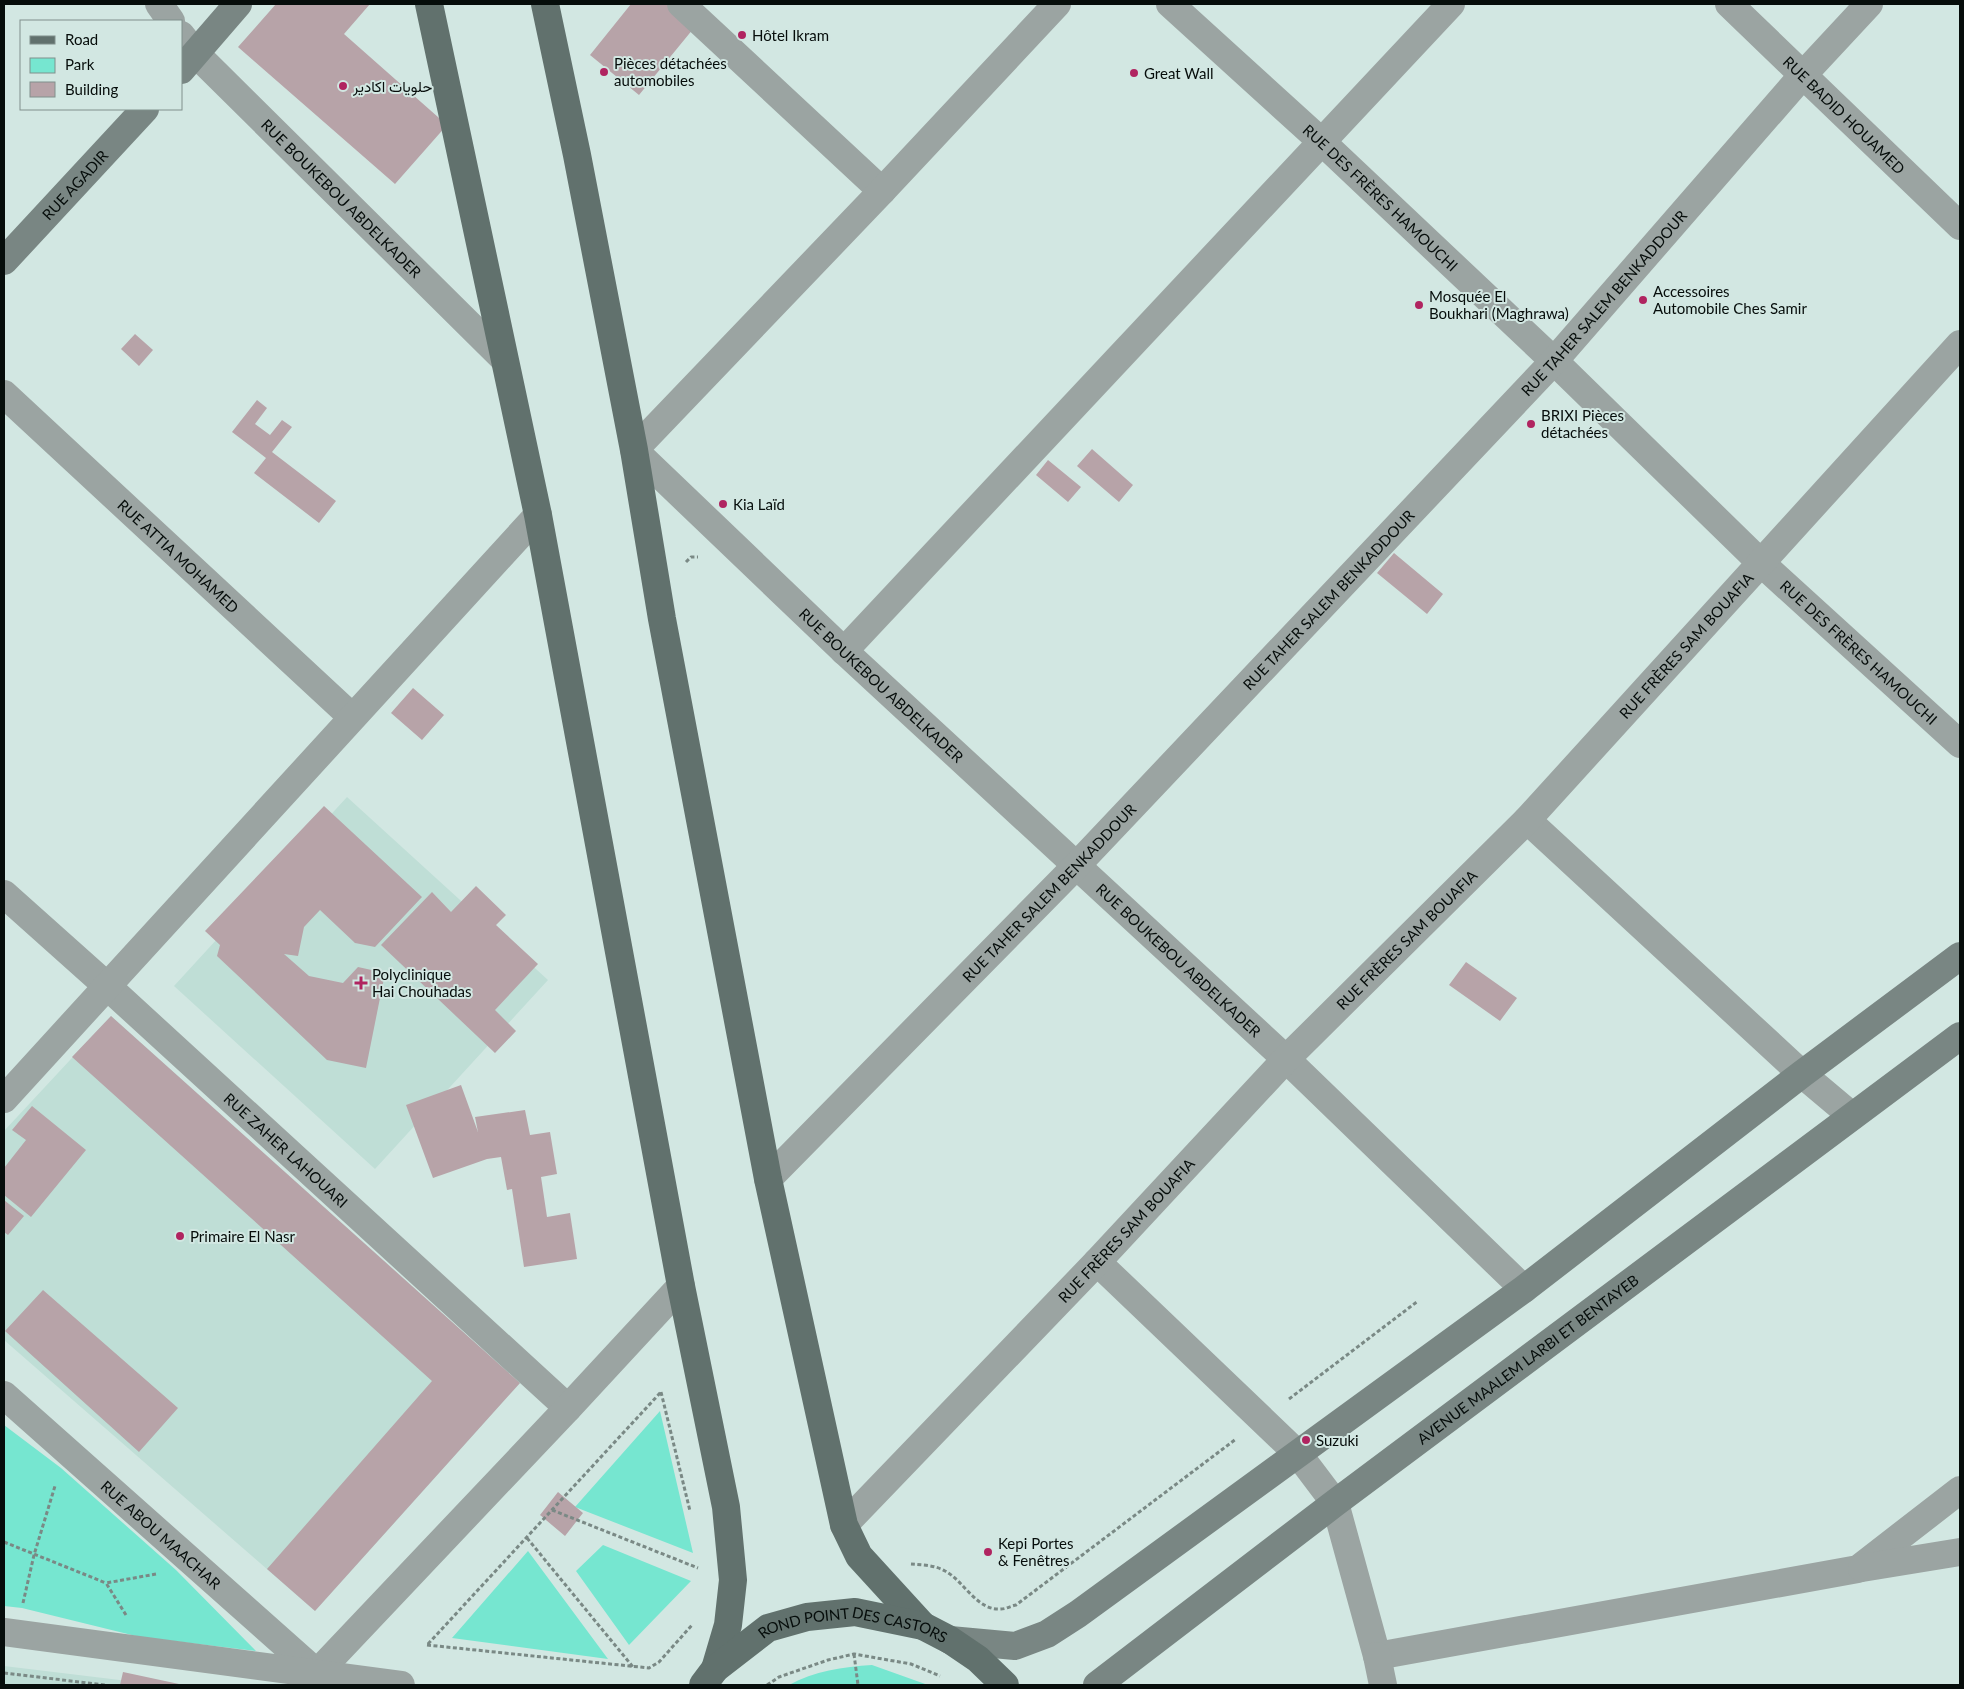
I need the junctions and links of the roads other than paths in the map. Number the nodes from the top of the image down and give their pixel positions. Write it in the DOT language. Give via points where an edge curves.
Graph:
graph roads {
  1 [pos="158,4"];
  2 [pos="238,4"];
  3 [pos="429,4"];
  4 [pos="545,4"];
  5 [pos="681,4"];
  6 [pos="1057,4"];
  7 [pos="1170,4"];
  8 [pos="1451,4"];
  9 [pos="1729,4"];
  10 [pos="1869,4"];
  11 [pos="170,20"];
  12 [pos="186,53"];
  13 [pos="1802,76"];
  14 [pos="144,110"];
  15 [pos="1322,142"];
  16 [pos="882,191"];
  17 [pos="1960,226"];
  18 [pos="4,261"];
  19 [pos="1960,344"];
  20 [pos="504,359"];
  21 [pos="1554,361"];
  22 [pos="4,394"];
  23 [pos="634,450"];
  24 [pos="538,515"];
  25 [pos="1760,562"];
  26 [pos="844,651"];
  27 [pos="352,717"];
  28 [pos="1960,744"];
  29 [pos="1527,820"];
  30 [pos="1077,865"];
  31 [pos="4,894"];
  32 [pos="1960,956"];
  33 [pos="107,986"];
  34 [pos="1960,1036"];
  35 [pos="1286,1059"];
  36 [pos="1802,1074"];
  37 [pos="4,1099"];
  38 [pos="1852,1116"];
  39 [pos="768,1179"];
  40 [pos="1097,1262"];
  41 [pos="681,1286"];
  42 [pos="1524,1290"];
  43 [pos="4,1395"];
  44 [pos="568,1408"];
  45 [pos="1298,1454"];
  46 [pos="1960,1490"];
  47 [pos="1335,1503"];
  48 [pos="844,1525"];
  49 [pos="1960,1552"];
  50 [pos="1858,1569"];
  51 [pos="922,1626"];
  52 [pos="4,1632"];
  53 [pos="950,1640"];
  54 [pos="1377,1656"];
  55 [pos="317,1673"];
  56 [pos="709,1677"];
  57 [pos="401,1685"];
  58 [pos="1005,1685"];
  59 [pos="1097,1685"];
  60 [pos="1383,1685"];
  1 -- 11 [label="street"];
  2 -- 12 [label="main road"];
  3 -- 20 [label="main road"];
  4 -- 23 [label="main road"];
  5 -- 16 [label="street"];
  6 -- 16 [label="street"];
  7 -- 15 [label="street, RUE DES FRÈRES HAMOUCHI"];
  8 -- 15 [label="street"];
  9 -- 13 [label="street, RUE BADID HOUAMED"];
  10 -- 13 [label="street, RUE TAHER SALEM BENKADDOUR"];
  12 -- 20 [label="street, RUE BOUKEBOU ABDELKADER"];
  13 -- 17 [label="street, RUE BADID HOUAMED"];
  13 -- 21 [label="street, RUE TAHER SALEM BENKADDOUR"];
  14 -- 18 [label="main road, RUE AGADIR"];
  15 -- 21 [label="street, RUE DES FRÈRES HAMOUCHI"];
  15 -- 26 [label="street"];
  16 -- 23 [label="street"];
  19 -- 25 [label="street, RUE FRÈRES SAM BOUAFIA"];
  20 -- 24 [label="main road"];
  21 -- 25 [label="street, RUE DES FRÈRES HAMOUCHI"];
  21 -- 30 [label="street, RUE TAHER SALEM BENKADDOUR"];
  22 -- 27 [label="street, RUE ATTIA MOHAMED"];
  23 -- 26 [label="street, RUE BOUKEBOU ABDELKADER"];
  23 -- 39 [label="main road" via="662,619"];
  24 -- 27 [label="street"];
  24 -- 41 [label="main road"];
  25 -- 28 [label="street, RUE DES FRÈRES HAMOUCHI"];
  25 -- 29 [label="street, RUE FRÈRES SAM BOUAFIA"];
  26 -- 30 [label="street, RUE BOUKEBOU ABDELKADER"];
  27 -- 33 [label="street"];
  29 -- 35 [label="street, RUE FRÈRES SAM BOUAFIA"];
  29 -- 36 [label="street"];
  30 -- 35 [label="street, RUE BOUKEBOU ABDELKADER"];
  30 -- 39 [label="street, RUE TAHER SALEM BENKADDOUR"];
  31 -- 33 [label="street, RUE ZAHER LAHOUARI"];
  32 -- 36 [label="main road"];
  33 -- 37 [label="street"];
  33 -- 44 [label="street, RUE ZAHER LAHOUARI"];
  34 -- 38 [label="main road, AVENUE MAALEM LARBI ET BENTAYEB"];
  35 -- 40 [label="street, RUE FRÈRES SAM BOUAFIA"];
  35 -- 42 [label="street, RUE BOUKEBOU ABDELKADER"];
  36 -- 38 [label="street"];
  36 -- 42 [label="main road"];
  38 -- 47 [label="main road, AVENUE MAALEM LARBI ET BENTAYEB"];
  39 -- 48 [label="main road"];
  40 -- 45 [label="street"];
  40 -- 48 [label="street, RUE FRÈRES SAM BOUAFIA"];
  41 -- 44 [label="street"];
  41 -- 56 [label="main road" via="726,1507 733,1580 728,1625"];
  42 -- 45 [label="main road"];
  43 -- 55 [label="street, RUE ABOU MAACHAR"];
  44 -- 55 [label="street"];
  45 -- 47 [label="street"];
  45 -- 53 [label="main road" via="1047,1634 1015,1646"];
  46 -- 50 [label="street"];
  47 -- 54 [label="street"];
  47 -- 59 [label="main road, AVENUE MAALEM LARBI ET BENTAYEB"];
  48 -- 51 [label="main road" via="858,1556"];
  49 -- 50 [label="street"];
  50 -- 54 [label="street"];
  51 -- 53 [label="main road, ROND POINT DES CASTORS"];
  51 -- 56 [label="main road, ROND POINT DES CASTORS" via="856,1612 807,1617 768,1628"];
  52 -- 55 [label="street"];
  53 -- 58 [label="main road, ROND POINT DES CASTORS" via="978,1659"];
  54 -- 60 [label="street"];
  55 -- 57 [label="street"];
}
